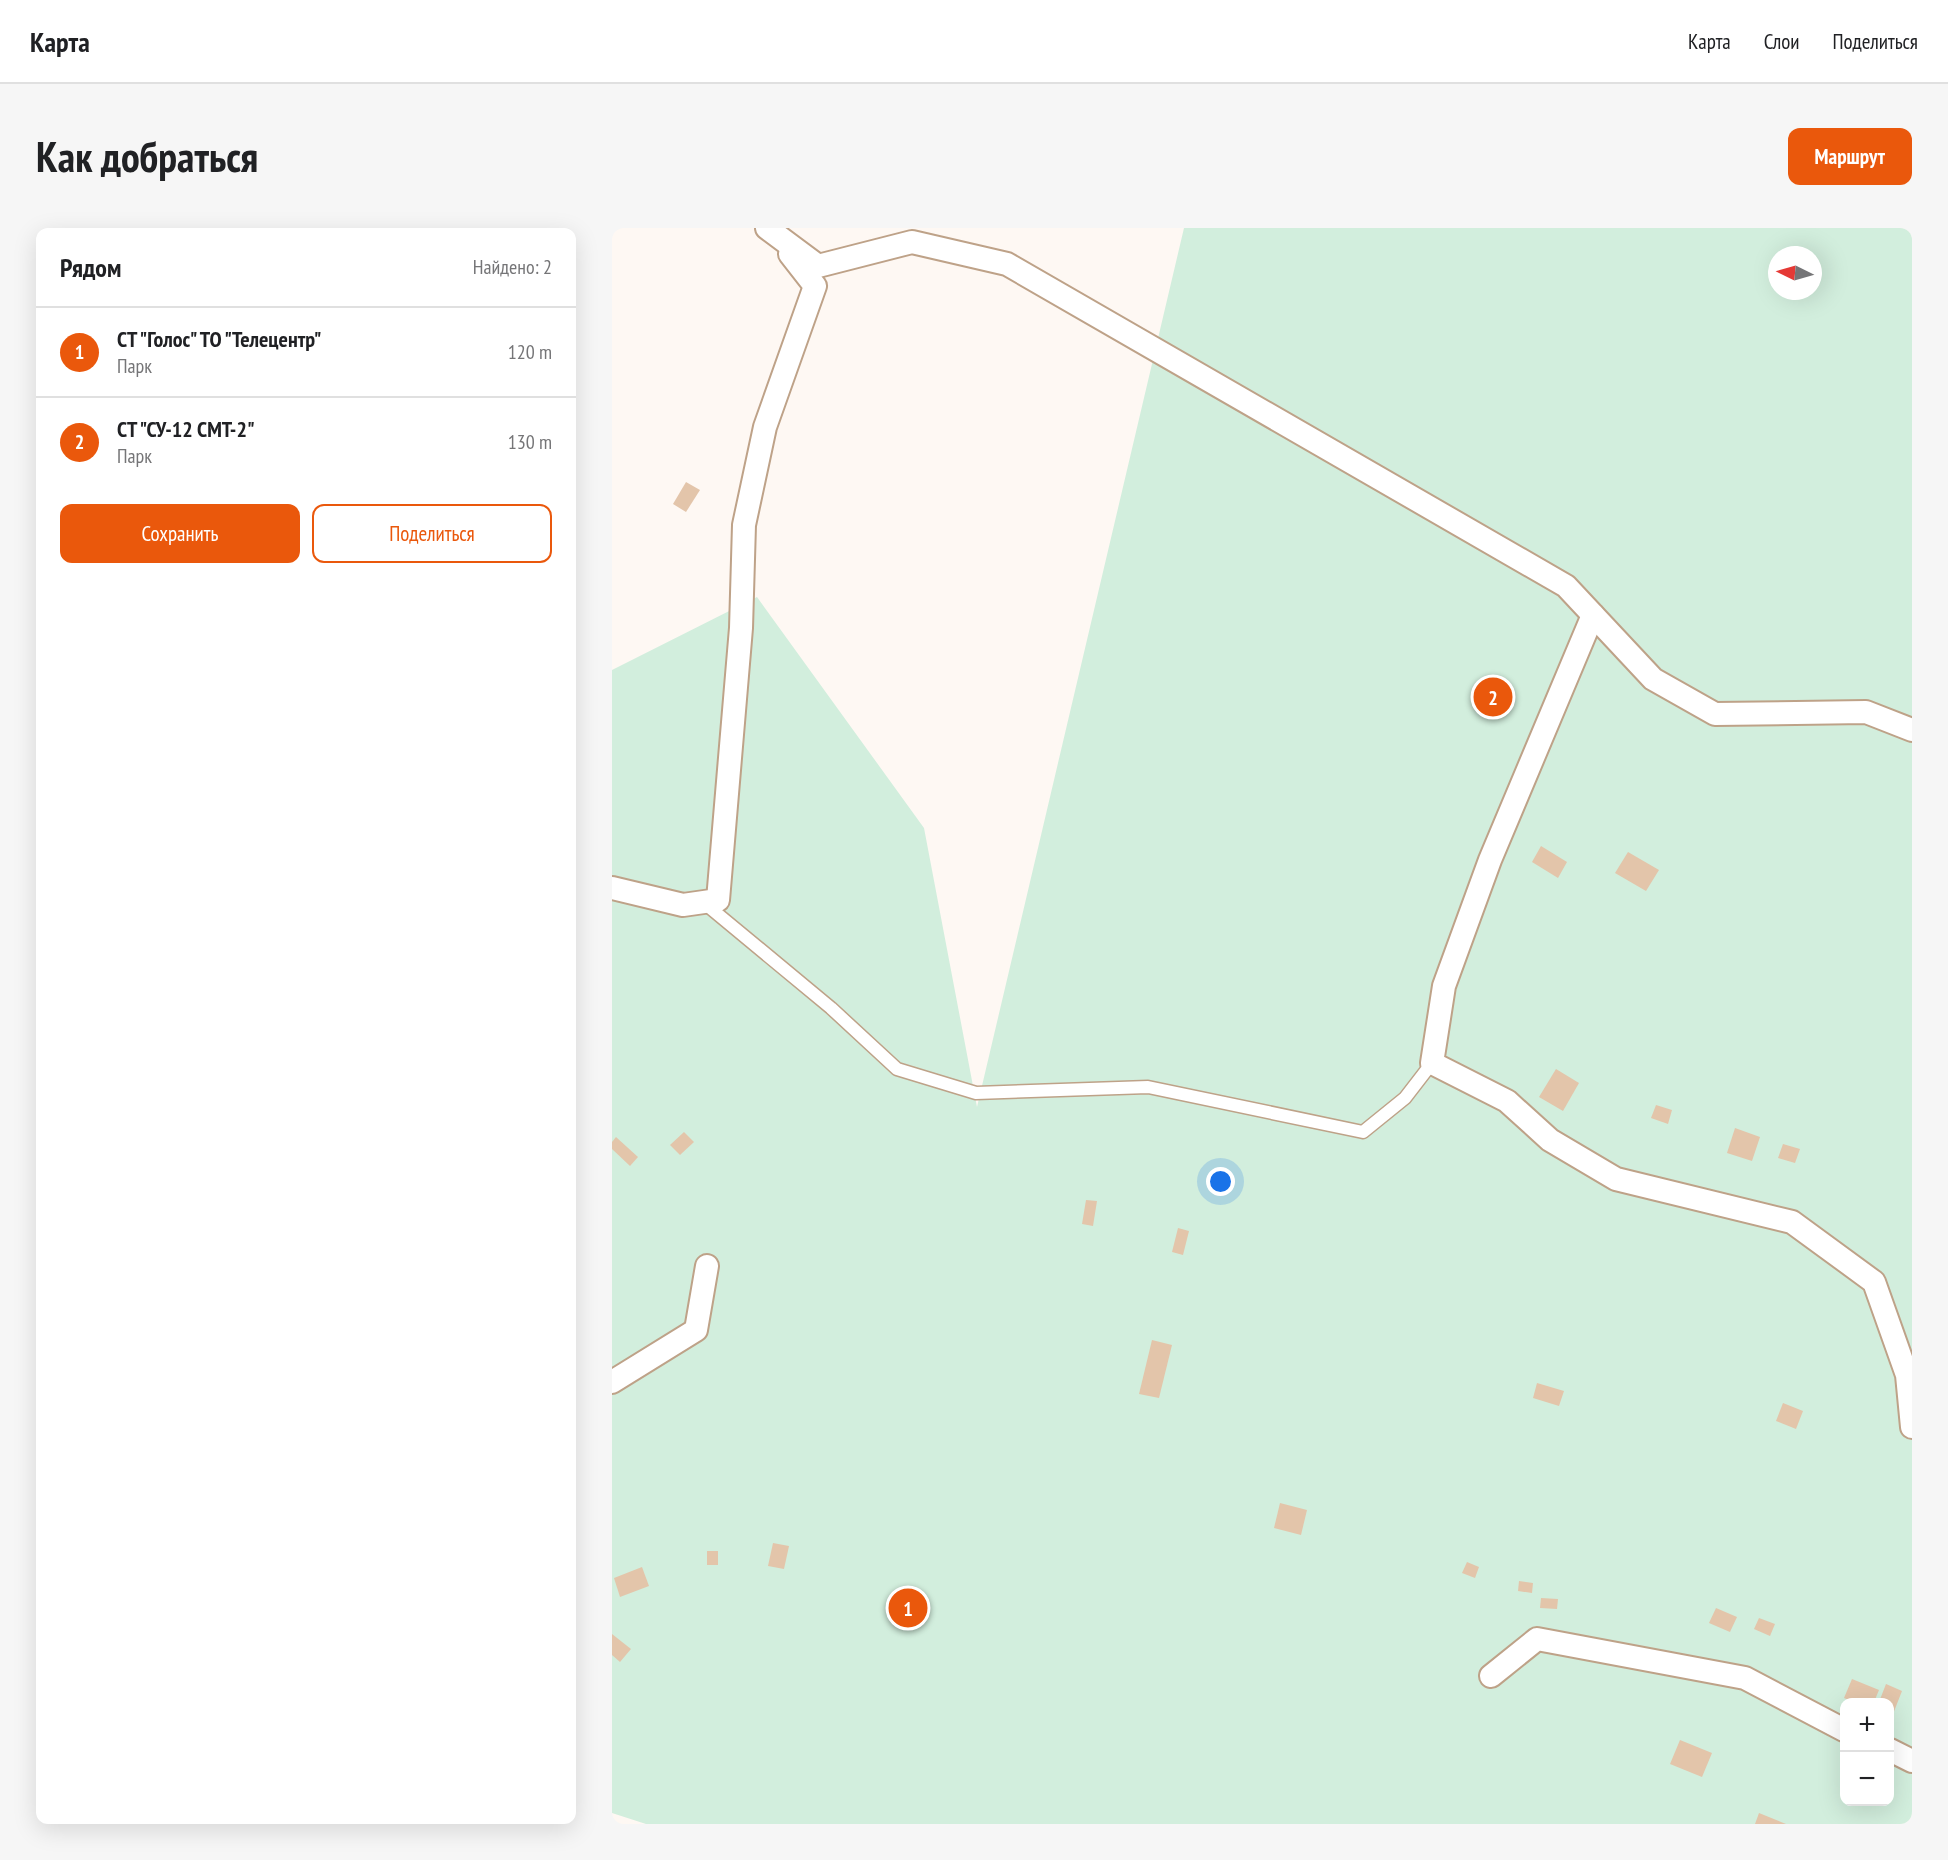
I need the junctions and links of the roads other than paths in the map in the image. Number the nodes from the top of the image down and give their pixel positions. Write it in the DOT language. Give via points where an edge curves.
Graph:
graph roads {
  1 [pos="771,231"];
  2 [pos="1593,615"];
  3 [pos="1912,730"];
  4 [pos="612,888"];
  5 [pos="703,902"];
  6 [pos="1432,1064"];
  7 [pos="707,1266"];
  8 [pos="612,1382"];
  9 [pos="1912,1427"];
  10 [pos="1491,1676"];
  11 [pos="1840,1727"];
  12 [pos="1894,1752"];
  13 [pos="1912,1761"];
  1 -- 2 [label="street" via="818,266 912,243 1007,264 1566,586"];
  1 -- 5 [label="street" via="815,286 765,427 744,525 741,628 718,900"];
  2 -- 3 [label="street" via="1653,679 1715,714 1866,712"];
  2 -- 6 [label="street" via="1490,860 1444,986"];
  4 -- 5 [label="street" via="683,905"];
  5 -- 6 [label="lane" via="831,1008 897,1069 976,1093 1148,1087 1363,1132 1405,1098"];
  6 -- 9 [label="street" via="1507,1101 1550,1140 1616,1179 1792,1222 1874,1282 1906,1375"];
  7 -- 8 [label="street" via="696,1330"];
  10 -- 11 [label="street" via="1537,1639 1745,1678"];
  12 -- 13 [label="street"];
}
